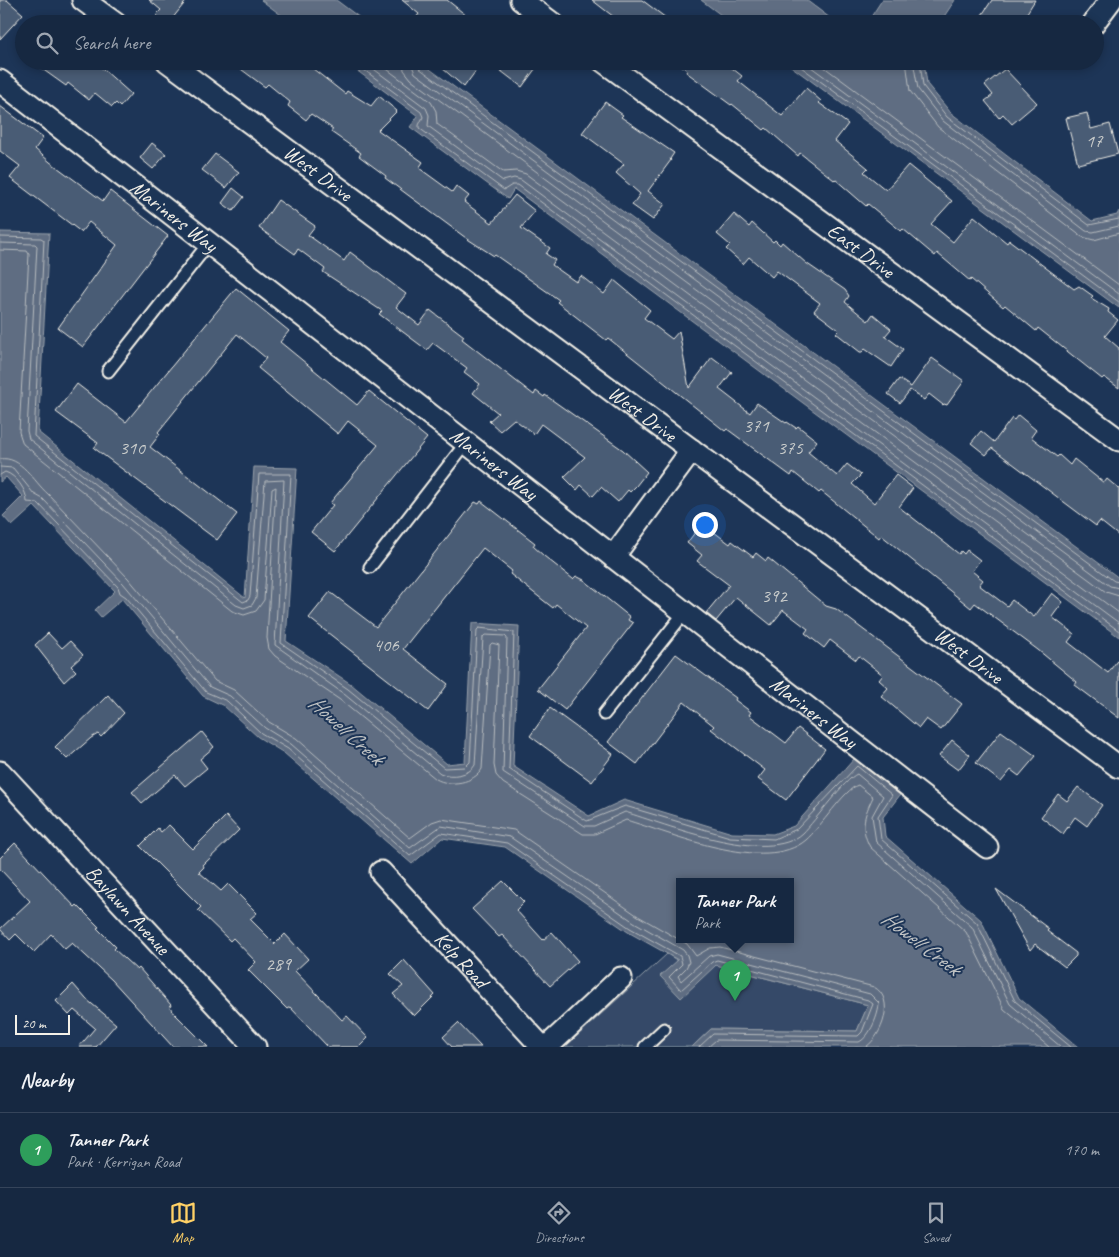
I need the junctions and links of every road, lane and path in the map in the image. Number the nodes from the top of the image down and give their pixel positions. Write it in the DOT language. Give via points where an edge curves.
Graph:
graph roads {
  1 [pos="84,0"];
  2 [pos="521,0"];
  3 [pos="1110,0"];
  4 [pos="104,15"];
  5 [pos="541,15"];
  6 [pos="1099,15"];
  7 [pos="179,70"];
  8 [pos="616,70"];
  9 [pos="0,81"];
  10 [pos="209,243"];
  11 [pos="108,372"];
  12 [pos="1119,440"];
  13 [pos="466,443"];
  14 [pos="692,450"];
  15 [pos="613,557"];
  16 [pos="370,566"];
  17 [pos="685,612"];
  18 [pos="604,714"];
  19 [pos="1119,766"];
  20 [pos="0,772"];
  21 [pos="987,847"];
  22 [pos="381,872"];
  23 [pos="621,978"];
  24 [pos="664,1029"];
  25 [pos="255,1047"];
  26 [pos="542,1047"];
  27 [pos="547,1047"];
  28 [pos="645,1047"];
  1 -- 4 [label="street"];
  2 -- 5 [label="street"];
  3 -- 6 [label="street"];
  7 -- 14 [label="street, West Drive"];
  8 -- 12 [label="street, East Drive"];
  9 -- 10 [label="street, Mariners Way"];
  10 -- 11 [label="lane"];
  10 -- 13 [label="street, Mariners Way"];
  13 -- 15 [label="street, Mariners Way"];
  13 -- 16 [label="lane"];
  14 -- 15 [label="street"];
  14 -- 19 [label="street, West Drive"];
  15 -- 17 [label="street, Mariners Way"];
  17 -- 18 [label="lane"];
  17 -- 21 [label="street, Mariners Way"];
  20 -- 25 [label="street, Baylawn Avenue"];
  22 -- 26 [label="street, Kelp Road"];
  23 -- 27 [label="street"];
  24 -- 28 [label="lane"];
}
